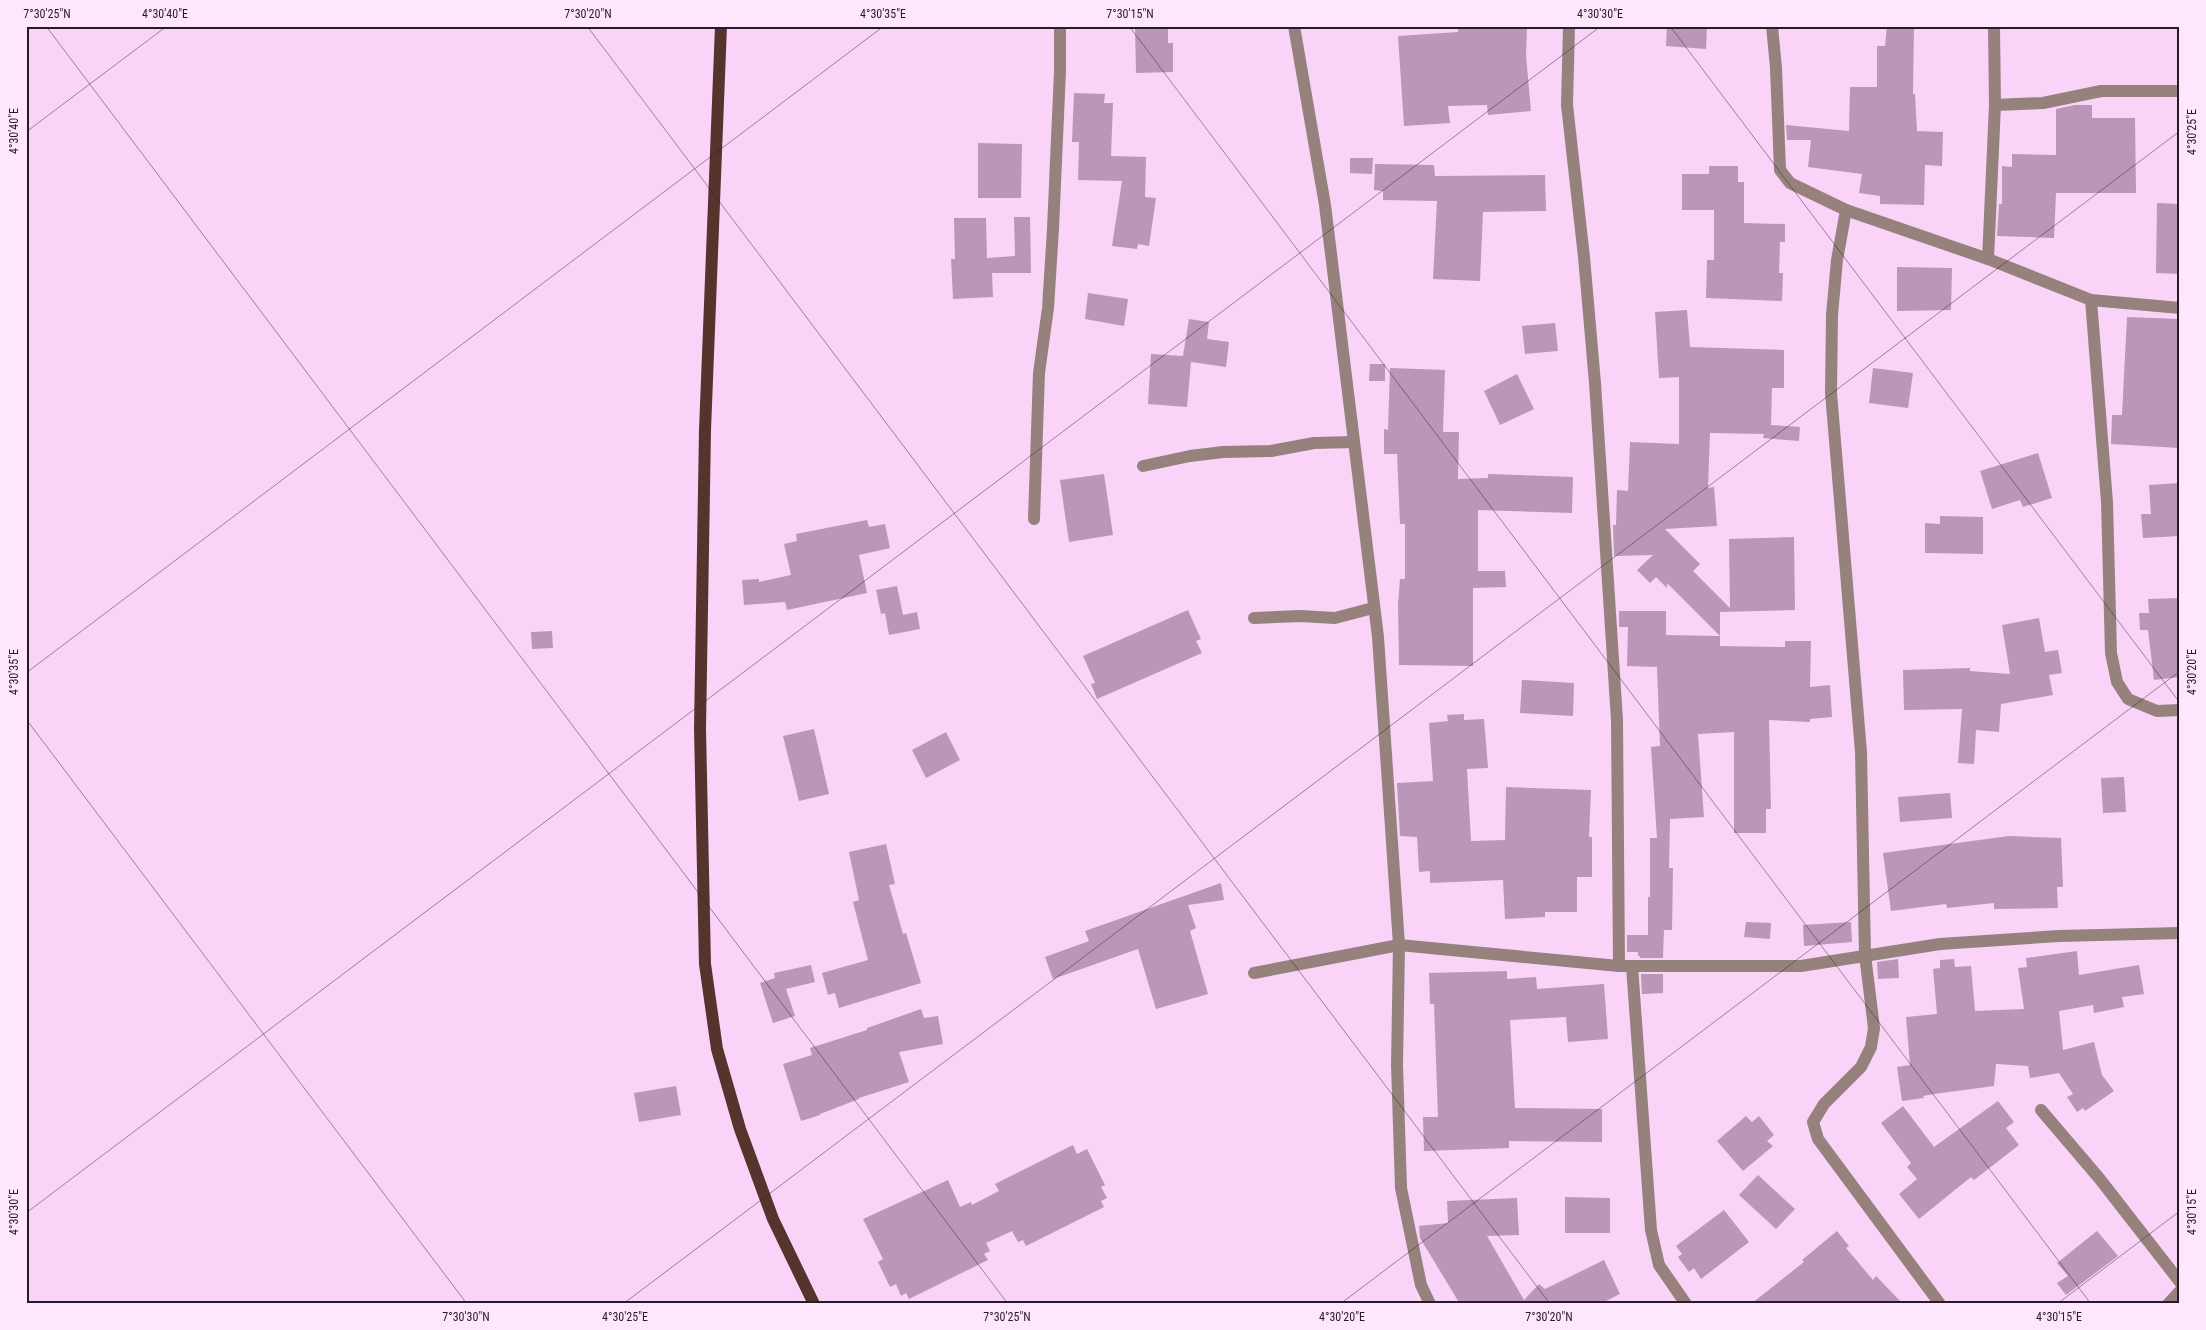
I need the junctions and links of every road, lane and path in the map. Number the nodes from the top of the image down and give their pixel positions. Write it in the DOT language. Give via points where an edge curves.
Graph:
graph roads {
  1 [pos="721,26"];
  2 [pos="1060,26"];
  3 [pos="1294,26"];
  4 [pos="1569,26"];
  5 [pos="1772,26"];
  6 [pos="1994,26"];
  7 [pos="2180,91"];
  8 [pos="1995,105"];
  9 [pos="1846,210"];
  10 [pos="1988,259"];
  11 [pos="2092,300"];
  12 [pos="2180,308"];
  13 [pos="1354,442"];
  14 [pos="1143,466"];
  15 [pos="1034,518"];
  16 [pos="1373,608"];
  17 [pos="1254,618"];
  18 [pos="2180,710"];
  19 [pos="2180,933"];
  20 [pos="1399,945"];
  21 [pos="1865,955"];
  22 [pos="1626,966"];
  23 [pos="1254,973"];
  24 [pos="2041,1110"];
  25 [pos="2180,1282"];
  26 [pos="2180,1291"];
  27 [pos="814,1304"];
  28 [pos="1430,1304"];
  29 [pos="1686,1304"];
  30 [pos="1940,1304"];
  31 [pos="2168,1304"];
  1 -- 27 [label="main road" via="704,440 700,728 705,964 717,1049 740,1129 773,1219"];
  2 -- 15 [label="street" via="1053,229 1048,308 1039,373"];
  3 -- 13 [label="street" via="1325,205"];
  4 -- 22 [label="street" via="1567,105 1595,383 1617,720"];
  5 -- 9 [label="street" via="1780,170 1790,183"];
  6 -- 8 [label="street"];
  7 -- 8 [label="street" via="2101,91 2043,103"];
  8 -- 10 [label="street"];
  9 -- 10 [label="street"];
  9 -- 21 [label="street" via="1832,315 1831,393 1861,752"];
  10 -- 11 [label="street"];
  11 -- 12 [label="street"];
  11 -- 18 [label="street" via="2107,502 2111,653 2117,682 2128,699 2157,711"];
  13 -- 14 [label="street" via="1314,443 1270,451 1223,452"];
  13 -- 16 [label="street"];
  16 -- 17 [label="street" via="1335,618"];
  16 -- 20 [label="street" via="1378,637"];
  19 -- 21 [label="street" via="2059,936 1940,944"];
  20 -- 22 [label="street"];
  20 -- 23 [label="street"];
  20 -- 28 [label="street" via="1400,1188 1421,1285"];
  21 -- 22 [label="street" via="1801,966"];
  21 -- 30 [label="street" via="1874,1028 1871,1047 1861,1067 1824,1104 1813,1122 1818,1140"];
  22 -- 29 [label="street" via="1651,1230 1658,1265"];
  24 -- 25 [label="street"];
  26 -- 31 [label="street"];
}
